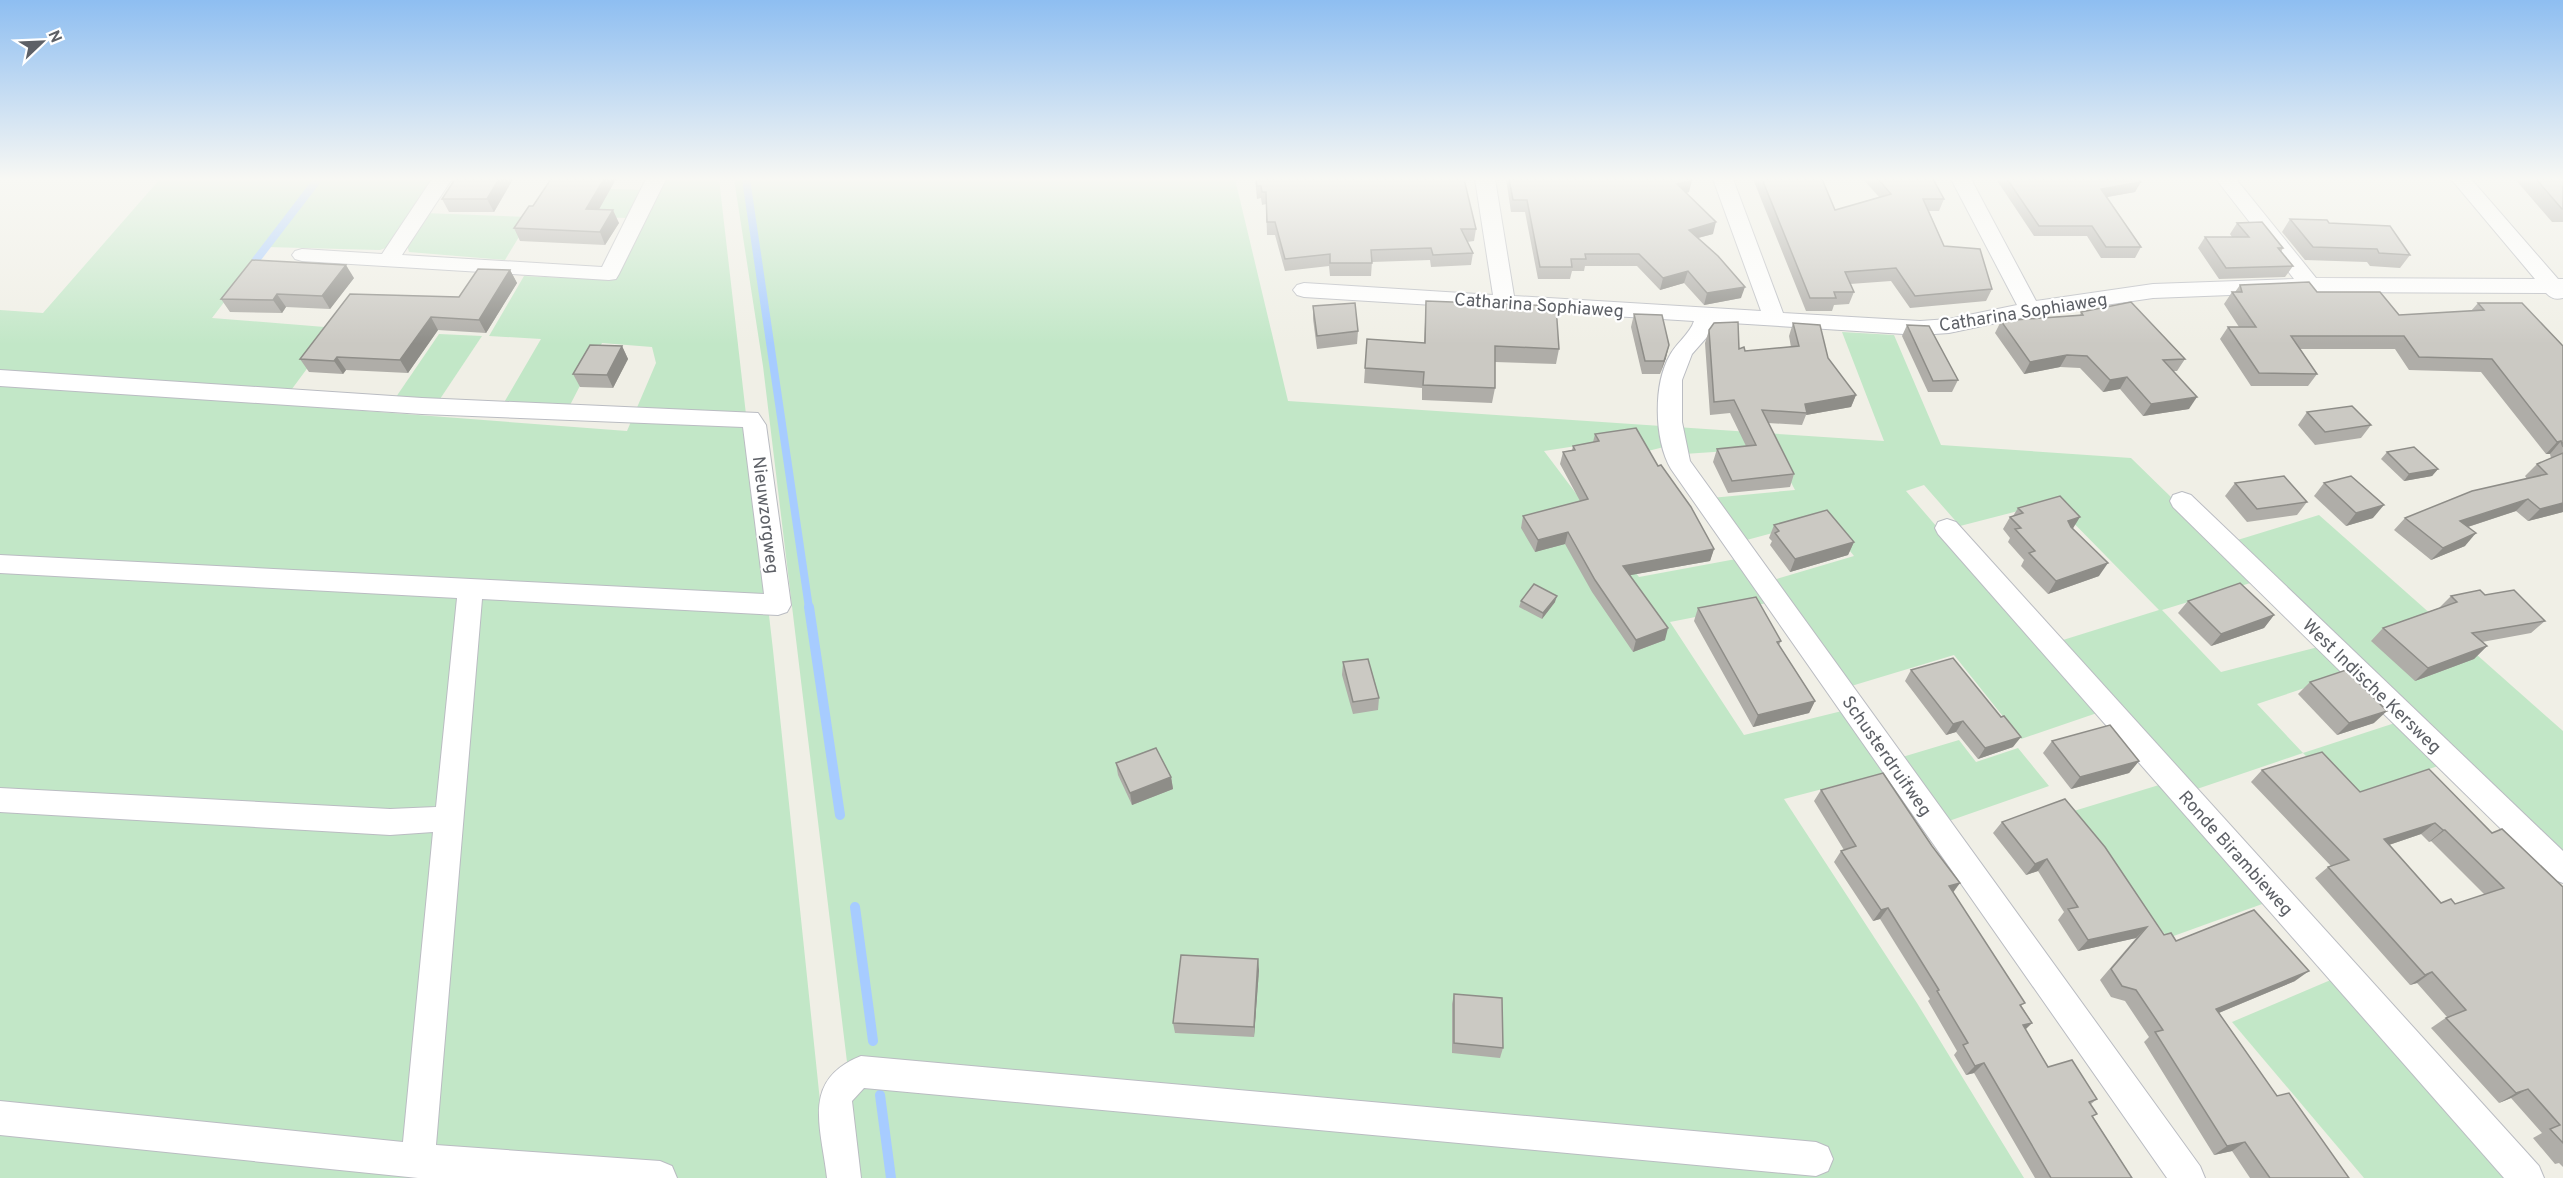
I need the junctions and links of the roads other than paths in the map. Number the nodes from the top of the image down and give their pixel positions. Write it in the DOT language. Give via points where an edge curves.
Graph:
graph roads {
  1 [pos="405,234"];
  2 [pos="629,234"];
  3 [pos="1494,234"];
  4 [pos="1743,234"];
  5 [pos="1990,234"];
  6 [pos="2270,234"];
  7 [pos="2510,234"];
  8 [pos="302,255"];
  9 [pos="388,259"];
  10 [pos="2310,285"];
  11 [pos="1304,290"];
  12 [pos="2559,290"];
  13 [pos="1505,303"];
  14 [pos="2030,309"];
  15 [pos="1706,316"];
  16 [pos="1775,321"];
  17 [pos="0,378"];
  18 [pos="2182,501"];
  19 [pos="1947,528"];
  20 [pos="0,564"];
  21 [pos="470,591"];
  22 [pos="0,800"];
  23 [pos="447,819"];
  24 [pos="2563,870"];
  25 [pos="0,1118"];
  26 [pos="1816,1159"];
  27 [pos="418,1161"];
  28 [pos="660,1178"];
  29 [pos="844,1178"];
  30 [pos="2188,1178"];
  31 [pos="2527,1178"];
  1 -- 9 [label="street"];
  2 -- 9 [label="street" via="609,274"];
  3 -- 13 [label="street"];
  4 -- 16 [label="street"];
  5 -- 14 [label="street"];
  6 -- 10 [label="street"];
  7 -- 12 [label="street"];
  8 -- 9 [label="street"];
  10 -- 12 [label="street, Catharina Sophiaweg"];
  10 -- 14 [label="street, Catharina Sophiaweg" via="2153,291"];
  11 -- 13 [label="street, Catharina Sophiaweg"];
  13 -- 15 [label="street, Catharina Sophiaweg"];
  14 -- 16 [label="street, Catharina Sophiaweg" via="1920,328"];
  15 -- 16 [label="street, Catharina Sophiaweg"];
  15 -- 30 [label="street, Schusterdruifweg" via="1703,330 1681,354 1670,389 1670,430 1678,463"];
  17 -- 21 [label="street, Nieuwzorgweg" via="422,406 738,417 750,419 754,425 778,605"];
  18 -- 24 [label="street, West Indische Kersweg"];
  19 -- 31 [label="street, Ronde Birambieweg"];
  20 -- 21 [label="street"];
  21 -- 23 [label="street"];
  22 -- 23 [label="street" via="390,822"];
  23 -- 27 [label="street"];
  25 -- 27 [label="street"];
  26 -- 29 [label="street" via="861,1072 846,1081 835,1098"];
  27 -- 28 [label="street"];
}
